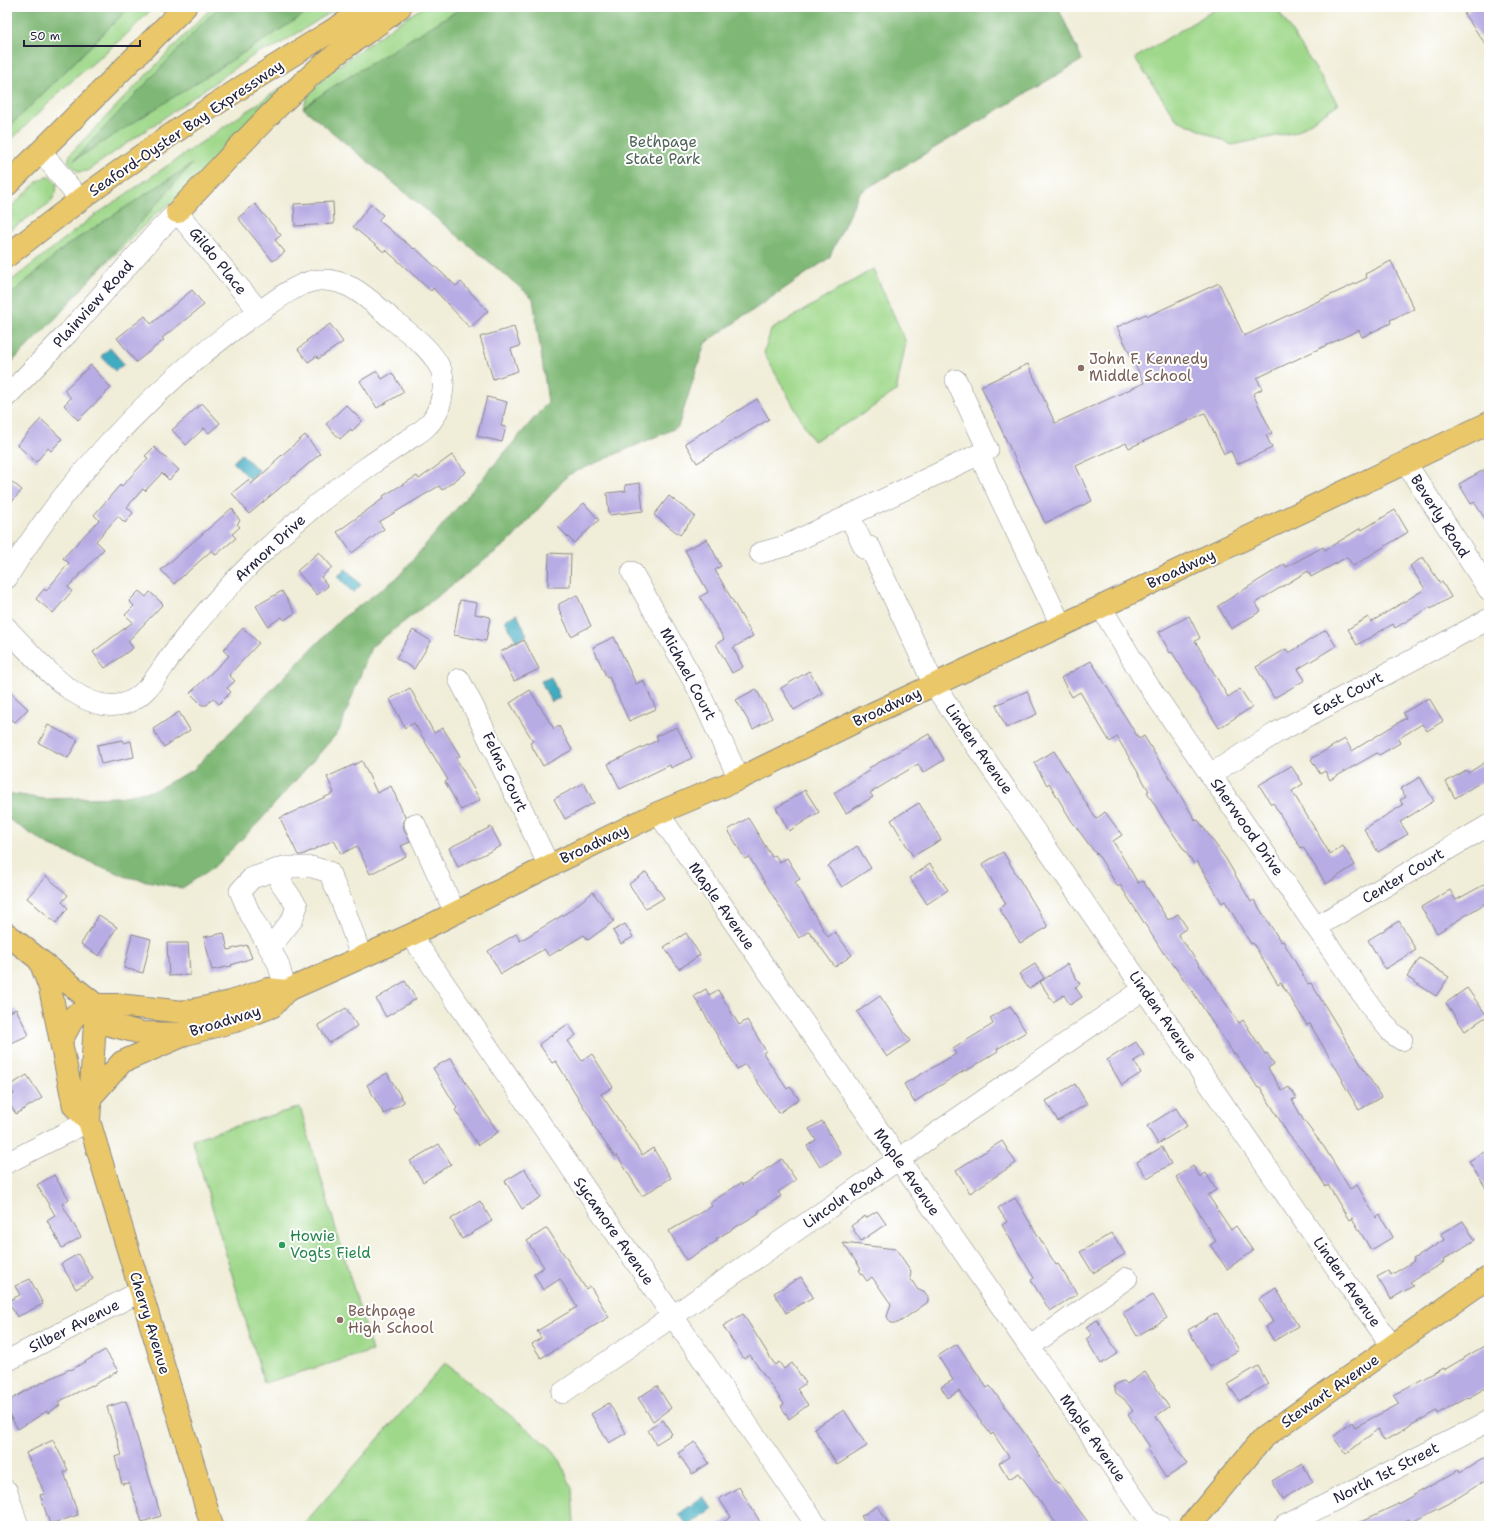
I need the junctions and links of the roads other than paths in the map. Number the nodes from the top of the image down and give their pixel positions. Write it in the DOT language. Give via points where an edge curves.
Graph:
graph roads {
  1 [pos="185,7"];
  2 [pos="370,7"];
  3 [pos="400,7"];
  4 [pos="41,151"];
  5 [pos="7,177"];
  6 [pos="7,185"];
  7 [pos="80,200"];
  8 [pos="177,212"];
  9 [pos="7,256"];
  10 [pos="259,311"];
  11 [pos="956,380"];
  12 [pos="7,396"];
  13 [pos="1489,423"];
  14 [pos="979,454"];
  15 [pos="1405,462"];
  16 [pos="849,515"];
  17 [pos="760,553"];
  18 [pos="632,572"];
  19 [pos="7,578"];
  20 [pos="1489,590"];
  21 [pos="1101,607"];
  22 [pos="1489,619"];
  23 [pos="1061,626"];
  24 [pos="7,628"];
  25 [pos="459,679"];
  26 [pos="934,685"];
  27 [pos="1211,774"];
  28 [pos="740,779"];
  29 [pos="658,813"];
  30 [pos="415,824"];
  31 [pos="1489,825"];
  32 [pos="549,866"];
  33 [pos="284,867"];
  34 [pos="455,913"];
  35 [pos="1316,927"];
  36 [pos="7,934"];
  37 [pos="411,935"];
  38 [pos="270,948"];
  39 [pos="360,958"];
  40 [pos="40,961"];
  41 [pos="1144,990"];
  42 [pos="286,991"];
  43 [pos="96,1005"];
  44 [pos="186,1034"];
  45 [pos="1402,1040"];
  46 [pos="61,1041"];
  47 [pos="90,1098"];
  48 [pos="89,1121"];
  49 [pos="899,1159"];
  50 [pos="7,1164"];
  51 [pos="1489,1277"];
  52 [pos="1127,1278"];
  53 [pos="141,1291"];
  54 [pos="673,1316"];
  55 [pos="1392,1346"];
  56 [pos="1029,1347"];
  57 [pos="7,1361"];
  58 [pos="562,1393"];
  59 [pos="1489,1421"];
  60 [pos="7,1490"];
  61 [pos="18,1526"];
  62 [pos="212,1526"];
  63 [pos="817,1526"];
  64 [pos="1160,1526"];
  65 [pos="1190,1526"];
  66 [pos="1284,1526"];
  1 -- 4 [label="main road"];
  2 -- 7 [label="main road, Seaford-Oyster Bay Expressway" via="239,90"];
  3 -- 8 [label="main road" via="317,70"];
  4 -- 5 [label="main road"];
  4 -- 6 [label="main road"];
  4 -- 7 [label="street"];
  7 -- 9 [label="main road, Seaford-Oyster Bay Expressway"];
  8 -- 10 [label="street, Gildo Place"];
  8 -- 12 [label="street, Plainview Road" via="68,333"];
  10 -- 19 [label="street" via="169,383 114,437 47,518"];
  10 -- 24 [label="street, Armon Drive" via="303,284 317,280 336,280 356,289 426,348 440,366 443,377 442,398 438,410 428,426 339,486 282,534 210,606 142,693 123,704 107,706 77,695 59,682"];
  11 -- 14 [label="street" via="988,450"];
  13 -- 15 [label="main road, Broadway"];
  14 -- 16 [label="street"];
  14 -- 23 [label="street"];
  15 -- 20 [label="street, Beverly Road"];
  15 -- 21 [label="main road, Broadway"];
  16 -- 17 [label="street" via="785,546"];
  16 -- 26 [label="street, Linden Avenue" via="865,550 870,547"];
  18 -- 28 [label="street, Michael Court" via="697,687"];
  21 -- 23 [label="main road, Broadway"];
  21 -- 27 [label="street, Sherwood Drive" via="1142,676"];
  22 -- 27 [label="street, East Court" via="1276,733"];
  23 -- 26 [label="main road, Broadway"];
  25 -- 32 [label="street, Felms Court"];
  26 -- 28 [label="main road, Broadway"];
  26 -- 41 [label="street, Linden Avenue"];
  27 -- 35 [label="street, Sherwood Drive"];
  28 -- 29 [label="main road, Broadway"];
  29 -- 32 [label="main road, Broadway"];
  29 -- 49 [label="street, Maple Avenue"];
  30 -- 34 [label="street"];
  31 -- 35 [label="street, Center Court"];
  32 -- 34 [label="main road, Broadway"];
  33 -- 38 [label="street" via="281,883 297,906 292,920"];
  33 -- 38 [label="street" via="252,878 240,891"];
  33 -- 39 [label="street" via="312,867 329,872 343,902"];
  34 -- 37 [label="main road, Broadway"];
  35 -- 45 [label="street, Sherwood Drive" via="1386,1027"];
  36 -- 40 [label="main road, Broadway"];
  37 -- 39 [label="main road, Broadway"];
  37 -- 54 [label="street, Sycamore Avenue"];
  38 -- 42 [label="street" via="278,963"];
  39 -- 42 [label="main road, Broadway"];
  40 -- 43 [label="main road, Broadway"];
  40 -- 46 [label="main road, Cherry Avenue" via="50,988"];
  41 -- 49 [label="street, Lincoln Road"];
  41 -- 55 [label="street, Linden Avenue"];
  42 -- 43 [label="main road, Broadway" via="268,989 231,1002 184,1012"];
  42 -- 44 [label="main road, Broadway" via="273,1006 235,1021"];
  43 -- 44 [label="main road, Broadway" via="110,1025 142,1033"];
  43 -- 46 [label="main road" via="75,1015"];
  43 -- 47 [label="main road, Cherry Avenue"];
  44 -- 47 [label="main road" via="122,1062"];
  46 -- 48 [label="main road, Cherry Avenue" via="74,1106"];
  47 -- 48 [label="main road, Cherry Avenue"];
  48 -- 50 [label="street"];
  48 -- 53 [label="main road, Cherry Avenue"];
  49 -- 54 [label="street, Lincoln Road"];
  49 -- 56 [label="street, Maple Avenue"];
  51 -- 55 [label="main road, Stewart Avenue"];
  52 -- 56 [label="street"];
  53 -- 57 [label="street, Silber Avenue"];
  53 -- 62 [label="main road, Cherry Avenue"];
  54 -- 58 [label="street, Lincoln Road"];
  54 -- 63 [label="street, Sycamore Avenue"];
  55 -- 65 [label="main road, Stewart Avenue" via="1263,1438"];
  56 -- 64 [label="street, Maple Avenue" via="1151,1522"];
  59 -- 66 [label="street, North 1st Street"];
  60 -- 61 [label="street"];
}
